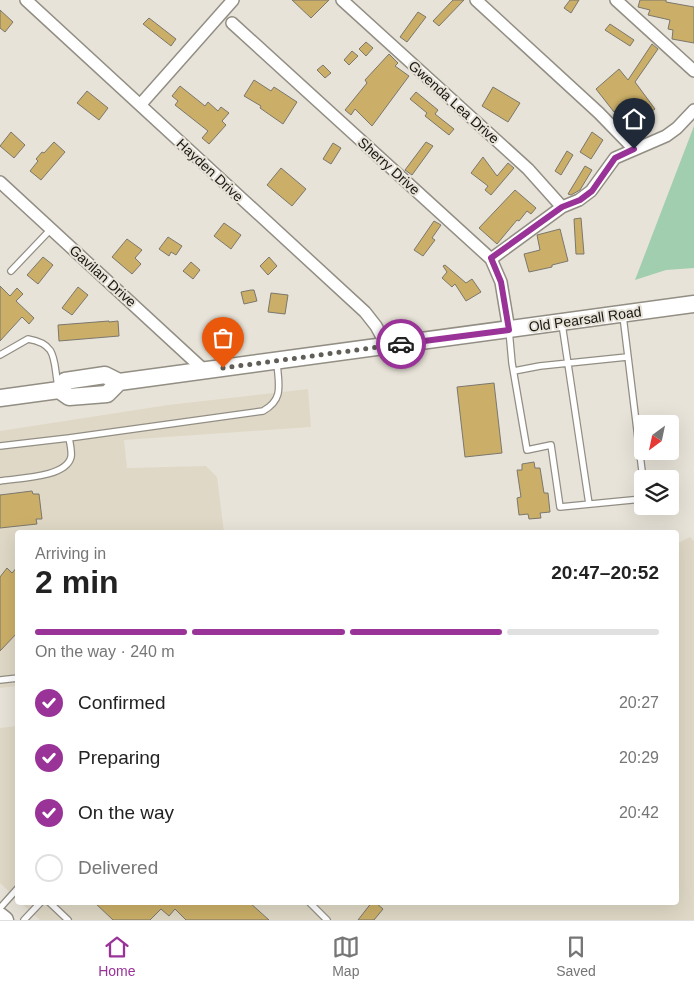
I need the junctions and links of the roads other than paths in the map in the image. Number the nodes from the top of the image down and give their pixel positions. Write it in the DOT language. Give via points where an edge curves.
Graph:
graph roads {
  1 [pos="26,0"];
  2 [pos="233,0"];
  3 [pos="342,0"];
  4 [pos="476,0"];
  5 [pos="616,0"];
  6 [pos="232,23"];
  7 [pos="694,71"];
  8 [pos="140,105"];
  9 [pos="694,110"];
  10 [pos="634,149"];
  11 [pos="0,182"];
  12 [pos="562,207"];
  13 [pos="51,229"];
  14 [pos="491,258"];
  15 [pos="11,271"];
  16 [pos="694,304"];
  17 [pos="623,314"];
  18 [pos="562,322"];
  19 [pos="509,330"];
  20 [pos="387,346"];
  21 [pos="0,355"];
  22 [pos="627,357"];
  23 [pos="276,362"];
  24 [pos="567,363"];
  25 [pos="205,371"];
  26 [pos="514,371"];
  27 [pos="59,390"];
  28 [pos="3,395"];
  29 [pos="69,438"];
  30 [pos="0,446"];
  31 [pos="642,470"];
  32 [pos="0,480"];
  33 [pos="634,500"];
  34 [pos="589,504"];
  35 [pos="15,678"];
  36 [pos="0,680"];
  37 [pos="15,891"];
  38 [pos="38,905"];
  39 [pos="53,905"];
  40 [pos="312,905"];
  41 [pos="0,908"];
  42 [pos="0,916"];
  43 [pos="5,920"];
  44 [pos="24,920"];
  45 [pos="68,920"];
  46 [pos="327,920"];
  1 -- 8 [label="street, Hayden Drive"];
  2 -- 8 [label="street"];
  3 -- 12 [label="street, Gwenda Lea Drive" via="528,169"];
  4 -- 10 [label="street"];
  5 -- 7 [label="street"];
  6 -- 14 [label="street, Sherry Drive"];
  8 -- 20 [label="street, Hayden Drive" via="365,312"];
  9 -- 10 [label="street" via="666,136"];
  10 -- 12 [label="street" via="615,158 592,191"];
  11 -- 13 [label="street, Gavilan Drive"];
  12 -- 14 [label="street"];
  13 -- 15 [label="lane"];
  13 -- 25 [label="street, Gavilan Drive"];
  14 -- 19 [label="street, Sherry Drive" via="501,282"];
  16 -- 17 [label="main road, Old Pearsall Road"];
  17 -- 18 [label="main road, Old Pearsall Road"];
  17 -- 22 [label="lane"];
  18 -- 19 [label="main road, Old Pearsall Road"];
  18 -- 24 [label="lane"];
  19 -- 20 [label="main road, Old Pearsall Road"];
  19 -- 26 [label="lane"];
  20 -- 23 [label="main road, Old Pearsall Road"];
  21 -- 27 [label="lane" via="28,339 42,341 52,352"];
  22 -- 24 [label="lane"];
  22 -- 31 [label="lane"];
  23 -- 25 [label="main road, Old Pearsall Road"];
  23 -- 29 [label="lane" via="279,393 274,405 263,411"];
  24 -- 26 [label="lane"];
  24 -- 34 [label="lane"];
  25 -- 27 [label="main road, Old Pearsall Road" via="118,382 105,375 65,381"];
  26 -- 34 [label="lane" via="527,450 551,445 560,507"];
  27 -- 28 [label="main road, Old Pearsall Road"];
  29 -- 30 [label="lane"];
  29 -- 32 [label="lane" via="71,457 65,467 53,473"];
  33 -- 34 [label="lane"];
  35 -- 36 [label="lane"];
  37 -- 41 [label="lane"];
  38 -- 44 [label="lane"];
  39 -- 45 [label="lane"];
  40 -- 46 [label="lane"];
  42 -- 43 [label="main road"];
}
